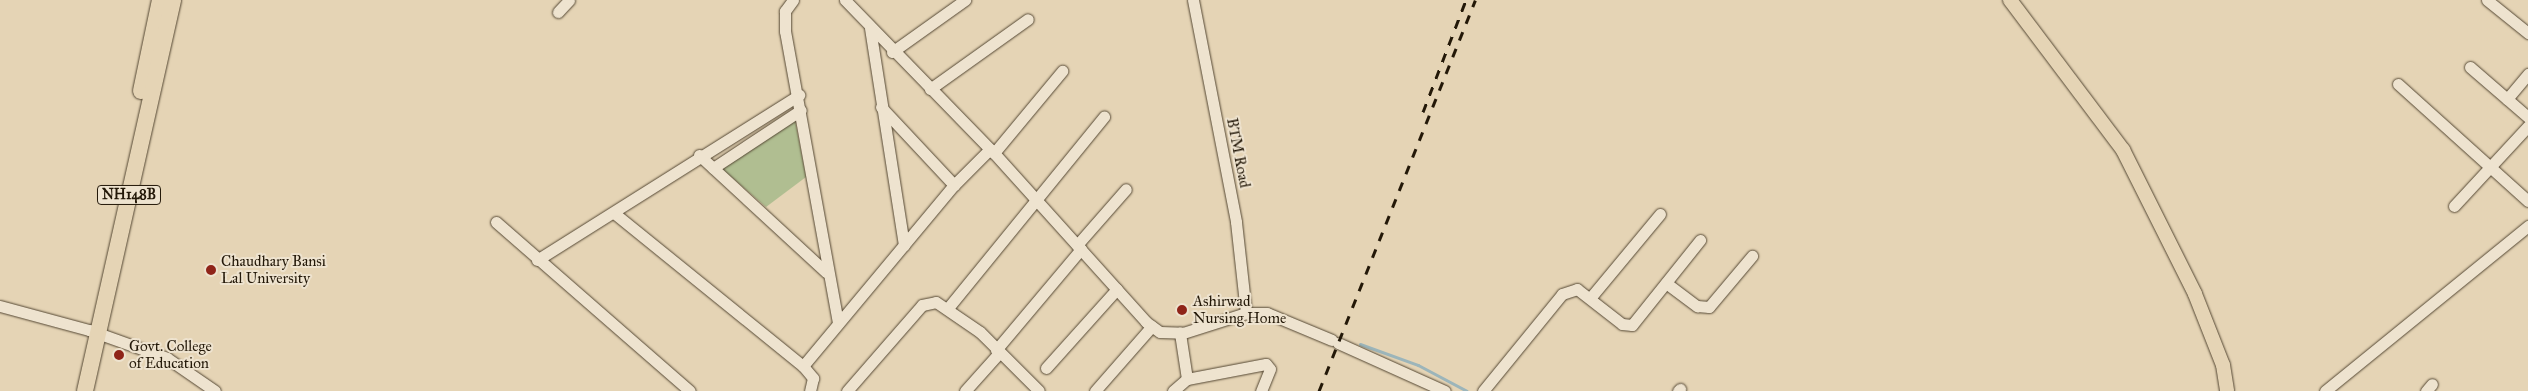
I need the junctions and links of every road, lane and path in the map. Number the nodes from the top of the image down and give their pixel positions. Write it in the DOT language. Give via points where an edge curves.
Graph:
graph roads {
  1 [pos="569,0"];
  2 [pos="793,0"];
  3 [pos="965,0"];
  4 [pos="1193,0"];
  5 [pos="2010,0"];
  6 [pos="2487,0"];
  7 [pos="168,2"];
  8 [pos="849,2"];
  9 [pos="558,12"];
  10 [pos="1028,19"];
  11 [pos="870,28"];
  12 [pos="2528,33"];
  13 [pos="892,52"];
  14 [pos="2470,67"];
  15 [pos="1062,72"];
  16 [pos="2528,74"];
  17 [pos="2398,84"];
  18 [pos="930,90"];
  19 [pos="799,95"];
  20 [pos="2507,99"];
  21 [pos="881,107"];
  22 [pos="801,110"];
  23 [pos="1104,117"];
  24 [pos="2528,117"];
  25 [pos="2528,126"];
  26 [pos="992,151"];
  27 [pos="699,155"];
  28 [pos="713,168"];
  29 [pos="2491,168"];
  30 [pos="954,186"];
  31 [pos="1126,189"];
  32 [pos="1036,198"];
  33 [pos="2528,201"];
  34 [pos="2454,206"];
  35 [pos="614,213"];
  36 [pos="1660,214"];
  37 [pos="496,222"];
  38 [pos="2528,226"];
  39 [pos="1700,240"];
  40 [pos="904,245"];
  41 [pos="1079,247"];
  42 [pos="1752,256"];
  43 [pos="537,260"];
  44 [pos="826,272"];
  45 [pos="1666,283"];
  46 [pos="1117,289"];
  47 [pos="1591,297"];
  48 [pos="0,306"];
  49 [pos="948,308"];
  50 [pos="1246,313"];
  51 [pos="838,323"];
  52 [pos="1152,326"];
  53 [pos="94,332"];
  54 [pos="1180,333"];
  55 [pos="997,352"];
  56 [pos="803,366"];
  57 [pos="1046,368"];
  58 [pos="1180,387"];
  59 [pos="74,391"];
  60 [pos="85,391"];
  61 [pos="215,391"];
  62 [pos="690,391"];
  63 [pos="810,391"];
  64 [pos="847,391"];
  65 [pos="966,391"];
  66 [pos="1039,391"];
  67 [pos="1095,391"];
  68 [pos="1261,391"];
  69 [pos="1444,391"];
  70 [pos="1483,391"];
  71 [pos="2227,391"];
  72 [pos="2325,391"];
  1 -- 9 [label="street"];
  2 -- 19 [label="street" via="785,12 785,31"];
  3 -- 13 [label="street"];
  4 -- 50 [label="street, BTM Road" via="1236,222"];
  5 -- 71 [label="main road" via="2124,150 2195,294 2223,366"];
  6 -- 12 [label="street"];
  7 -- 53 [label="highway, NH148B"];
  8 -- 11 [label="street"];
  10 -- 18 [label="street"];
  11 -- 13 [label="street"];
  11 -- 21 [label="street"];
  13 -- 18 [label="street"];
  14 -- 20 [label="street"];
  15 -- 26 [label="street"];
  16 -- 20 [label="street"];
  17 -- 29 [label="street"];
  18 -- 26 [label="street"];
  19 -- 22 [label="street"];
  19 -- 27 [label="street"];
  20 -- 24 [label="street"];
  21 -- 30 [label="street"];
  21 -- 40 [label="street"];
  22 -- 28 [label="street"];
  22 -- 44 [label="street"];
  23 -- 32 [label="street"];
  25 -- 29 [label="street"];
  26 -- 30 [label="street"];
  26 -- 32 [label="street"];
  27 -- 28 [label="street"];
  27 -- 35 [label="street"];
  28 -- 44 [label="street"];
  29 -- 33 [label="street"];
  29 -- 34 [label="street"];
  30 -- 40 [label="street"];
  31 -- 41 [label="street"];
  32 -- 41 [label="street"];
  32 -- 49 [label="street"];
  35 -- 43 [label="street"];
  35 -- 56 [label="street"];
  36 -- 47 [label="street"];
  37 -- 43 [label="street"];
  38 -- 72 [label="street"];
  39 -- 45 [label="street"];
  40 -- 51 [label="street"];
  41 -- 46 [label="street"];
  41 -- 55 [label="street"];
  42 -- 45 [label="street" via="1709,307 1697,306"];
  43 -- 62 [label="street"];
  44 -- 51 [label="street"];
  45 -- 47 [label="street" via="1627,326"];
  46 -- 52 [label="street"];
  46 -- 57 [label="street"];
  47 -- 70 [label="street" via="1577,289 1562,294"];
  48 -- 53 [label="street"];
  49 -- 55 [label="street" via="980,332"];
  49 -- 64 [label="street" via="936,302 922,304"];
  50 -- 54 [label="street"];
  50 -- 69 [label="street" via="1267,313"];
  51 -- 56 [label="street"];
  52 -- 54 [label="street" via="1160,332"];
  52 -- 67 [label="street"];
  53 -- 59 [label="highway, NH148B"];
  53 -- 60 [label="highway, NH148B"];
  53 -- 61 [label="street" via="181,364"];
  54 -- 58 [label="street"];
  55 -- 65 [label="street"];
  55 -- 66 [label="street"];
  56 -- 63 [label="street" via="813,378"];
  58 -- 68 [label="street" via="1266,364 1270,369"];
}
